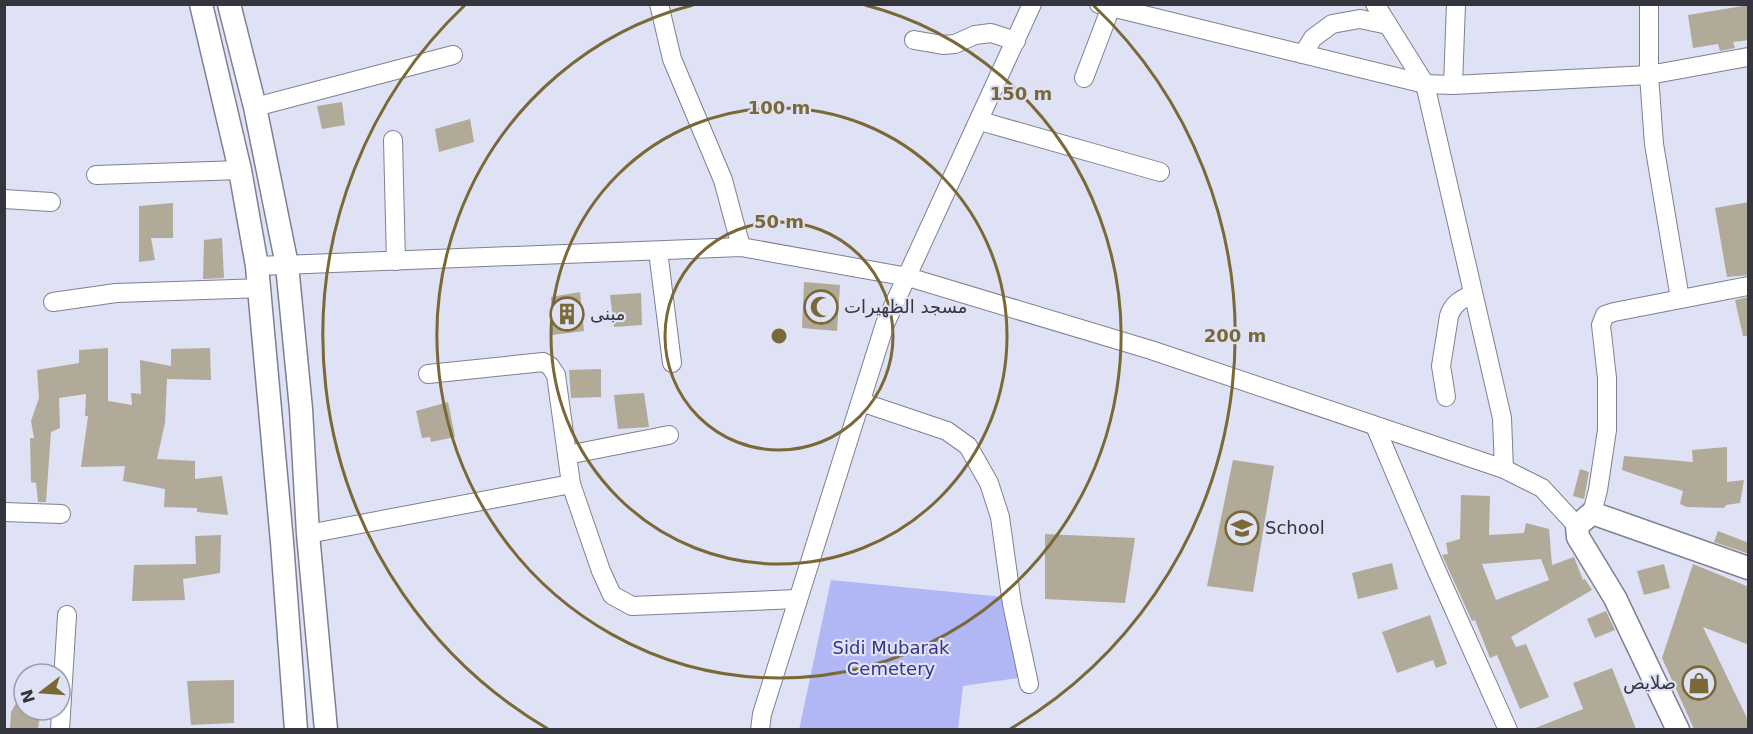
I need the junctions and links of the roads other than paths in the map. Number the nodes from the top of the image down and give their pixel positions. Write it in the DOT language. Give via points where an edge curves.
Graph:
graph roads {
  1 [pos="201,4"];
  2 [pos="229,4"];
  3 [pos="659,4"];
  4 [pos="1032,4"];
  5 [pos="1375,4"];
  6 [pos="1456,4"];
  7 [pos="1649,4"];
  8 [pos="1105,6"];
  9 [pos="1388,25"];
  10 [pos="914,40"];
  11 [pos="1016,41"];
  12 [pos="1304,54"];
  13 [pos="453,55"];
  14 [pos="1749,57"];
  15 [pos="1649,75"];
  16 [pos="1084,78"];
  17 [pos="1425,84"];
  18 [pos="1453,85"];
  19 [pos="255,107"];
  20 [pos="980,121"];
  21 [pos="393,140"];
  22 [pos="240,170"];
  23 [pos="1160,172"];
  24 [pos="96,175"];
  25 [pos="4,199"];
  26 [pos="51,201"];
  27 [pos="741,247"];
  28 [pos="658,251"];
  29 [pos="396,261"];
  30 [pos="287,265"];
  31 [pos="258,277"];
  32 [pos="908,277"];
  33 [pos="1749,286"];
  34 [pos="1473,294"];
  35 [pos="1680,299"];
  36 [pos="53,302"];
  37 [pos="672,363"];
  38 [pos="428,374"];
  39 [pos="1446,397"];
  40 [pos="861,402"];
  41 [pos="1376,426"];
  42 [pos="669,435"];
  43 [pos="567,454"];
  44 [pos="1504,469"];
  45 [pos="572,484"];
  46 [pos="4,512"];
  47 [pos="61,514"];
  48 [pos="1584,519"];
  49 [pos="308,534"];
  50 [pos="1749,568"];
  51 [pos="798,600"];
  52 [pos="67,615"];
  53 [pos="1029,684"];
  54 [pos="60,729"];
  55 [pos="296,729"];
  56 [pos="326,729"];
  57 [pos="760,729"];
  58 [pos="1508,729"];
  59 [pos="1678,729"];
  1 -- 22 [label="main road"];
  2 -- 19 [label="main road"];
  3 -- 27 [label="street" via="672,59 723,180"];
  4 -- 11 [label="street"];
  5 -- 9 [label="street"];
  6 -- 18 [label="street"];
  7 -- 15 [label="street"];
  8 -- 12 [label="street"];
  8 -- 16 [label="street"];
  9 -- 12 [label="street" via="1360,19 1332,24 1313,38"];
  9 -- 17 [label="street"];
  10 -- 11 [label="street" via="955,44 991,33"];
  11 -- 20 [label="street"];
  12 -- 17 [label="street"];
  13 -- 19 [label="street"];
  14 -- 15 [label="street"];
  15 -- 18 [label="street"];
  15 -- 35 [label="street" via="1654,144"];
  17 -- 18 [label="street"];
  17 -- 34 [label="street"];
  19 -- 30 [label="main road"];
  20 -- 23 [label="street"];
  20 -- 32 [label="street"];
  21 -- 29 [label="street"];
  22 -- 24 [label="street"];
  22 -- 31 [label="main road"];
  25 -- 26 [label="street"];
  27 -- 28 [label="street"];
  27 -- 32 [label="street"];
  28 -- 29 [label="street"];
  28 -- 37 [label="street"];
  29 -- 30 [label="street"];
  30 -- 31 [label="street"];
  30 -- 49 [label="main road"];
  31 -- 36 [label="street"];
  31 -- 55 [label="main road"];
  32 -- 40 [label="street" via="885,324"];
  32 -- 41 [label="street" via="1151,350"];
  33 -- 35 [label="street"];
  34 -- 39 [label="street" via="1458,301 1449,316 1441,366"];
  34 -- 44 [label="street" via="1502,418"];
  35 -- 48 [label="street" via="1605,315 1601,325 1607,430 1598,490"];
  38 -- 43 [label="street" via="543,362 550,366 556,375"];
  40 -- 51 [label="street"];
  40 -- 53 [label="street" via="947,431 968,446 989,483 1000,517 1012,604"];
  41 -- 44 [label="street"];
  41 -- 58 [label="street"];
  42 -- 43 [label="street"];
  43 -- 45 [label="street"];
  44 -- 48 [label="street" via="1542,488"];
  45 -- 49 [label="street"];
  45 -- 51 [label="street" via="612,595 632,606"];
  46 -- 47 [label="street"];
  48 -- 50 [label="main road"];
  48 -- 59 [label="main road" via="1578,537 1615,598"];
  49 -- 56 [label="main road"];
  51 -- 57 [label="street"];
  52 -- 54 [label="street"];
}
